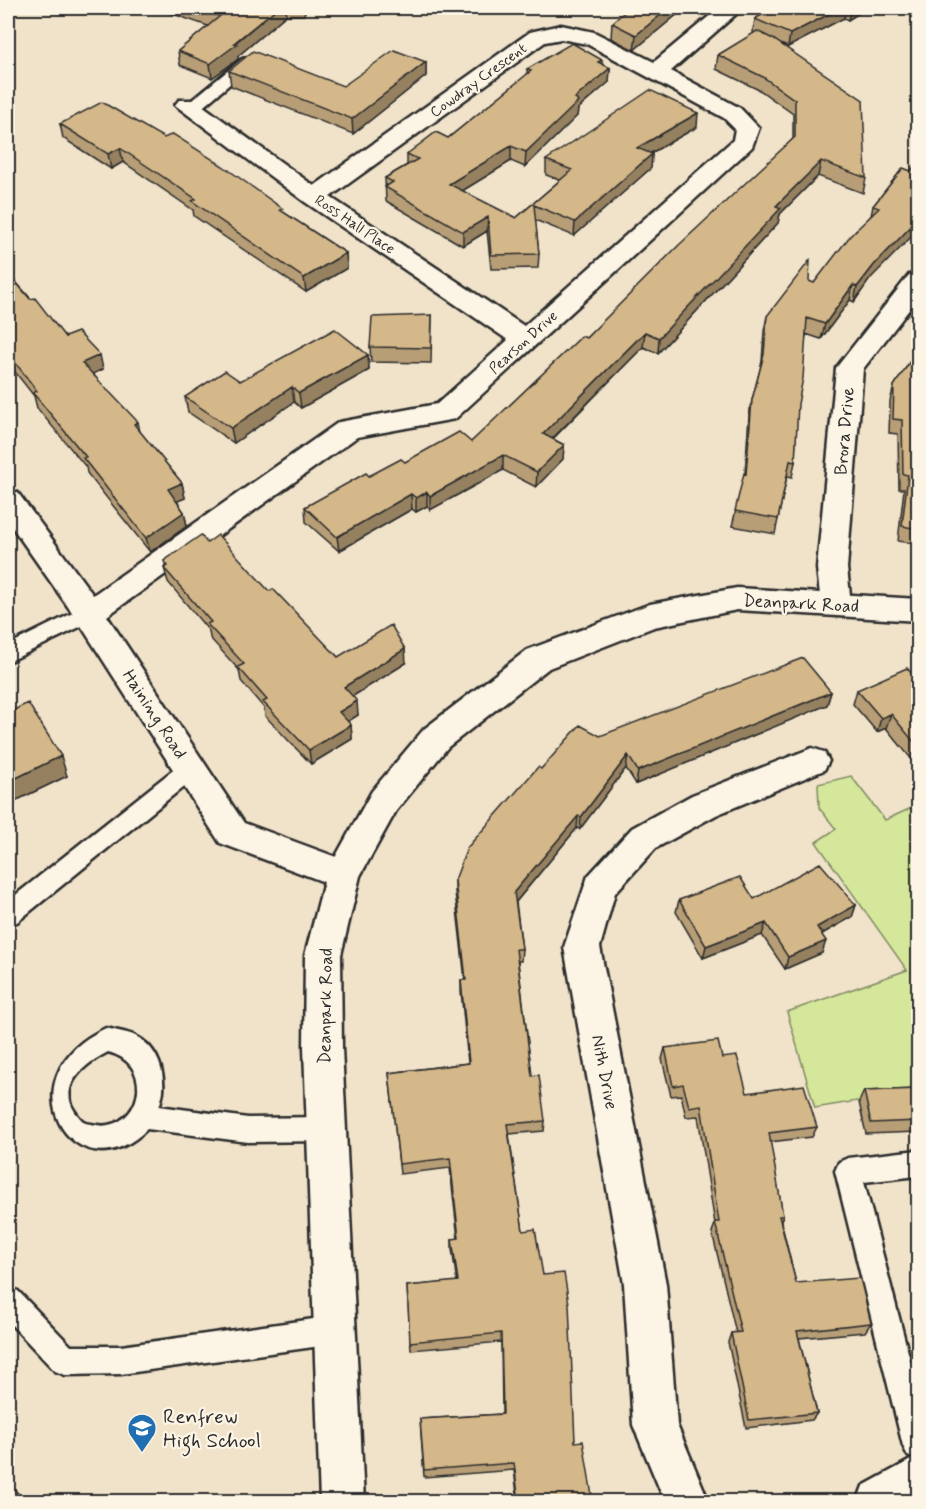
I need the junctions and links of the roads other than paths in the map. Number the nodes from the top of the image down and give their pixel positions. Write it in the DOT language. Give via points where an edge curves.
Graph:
graph roads {
  1 [pos="732,8"];
  2 [pos="247,62"];
  3 [pos="656,72"];
  4 [pos="190,106"];
  5 [pos="314,197"];
  6 [pos="918,281"];
  7 [pos="526,340"];
  8 [pos="8,500"];
  9 [pos="836,604"];
  10 [pos="918,610"];
  11 [pos="89,613"];
  12 [pos="8,654"];
  13 [pos="812,761"];
  14 [pos="190,769"];
  15 [pos="343,874"];
  16 [pos="8,915"];
  17 [pos="145,1116"];
  18 [pos="326,1129"];
  19 [pos="918,1163"];
  20 [pos="8,1301"];
  21 [pos="335,1330"];
  22 [pos="918,1446"];
  23 [pos="918,1478"];
  24 [pos="342,1502"];
  25 [pos="687,1502"];
  26 [pos="879,1502"];
  1 -- 3 [label="street"];
  2 -- 4 [label="lane"];
  3 -- 5 [label="street, Cowdray Crescent" via="594,39 561,32 538,37"];
  3 -- 7 [label="street, Pearson Drive" via="732,113 747,128 744,142"];
  4 -- 5 [label="street, Ross Hall Place"];
  5 -- 7 [label="street, Ross Hall Place"];
  6 -- 9 [label="street, Brora Drive" via="850,368 831,568"];
  7 -- 11 [label="street, Pearson Drive" via="445,412 349,429"];
  8 -- 11 [label="street, Haining Road"];
  9 -- 10 [label="street, Deanpark Road"];
  9 -- 15 [label="street, Deanpark Road" via="737,599 650,616 538,659 436,738 384,801"];
  11 -- 12 [label="lane"];
  11 -- 14 [label="street, Haining Road"];
  13 -- 25 [label="street, Nith Drive" via="704,805 644,838 600,886 582,947 645,1284 655,1425"];
  14 -- 15 [label="street, Haining Road" via="232,833"];
  14 -- 16 [label="lane"];
  15 -- 18 [label="street, Deanpark Road" via="323,955"];
  17 -- 18 [label="lane" via="248,1130"];
  18 -- 21 [label="street, Deanpark Road"];
  19 -- 22 [label="lane" via="848,1171"];
  20 -- 21 [label="lane" via="65,1361 121,1360"];
  21 -- 24 [label="street, Deanpark Road"];
  23 -- 26 [label="street"];
}
